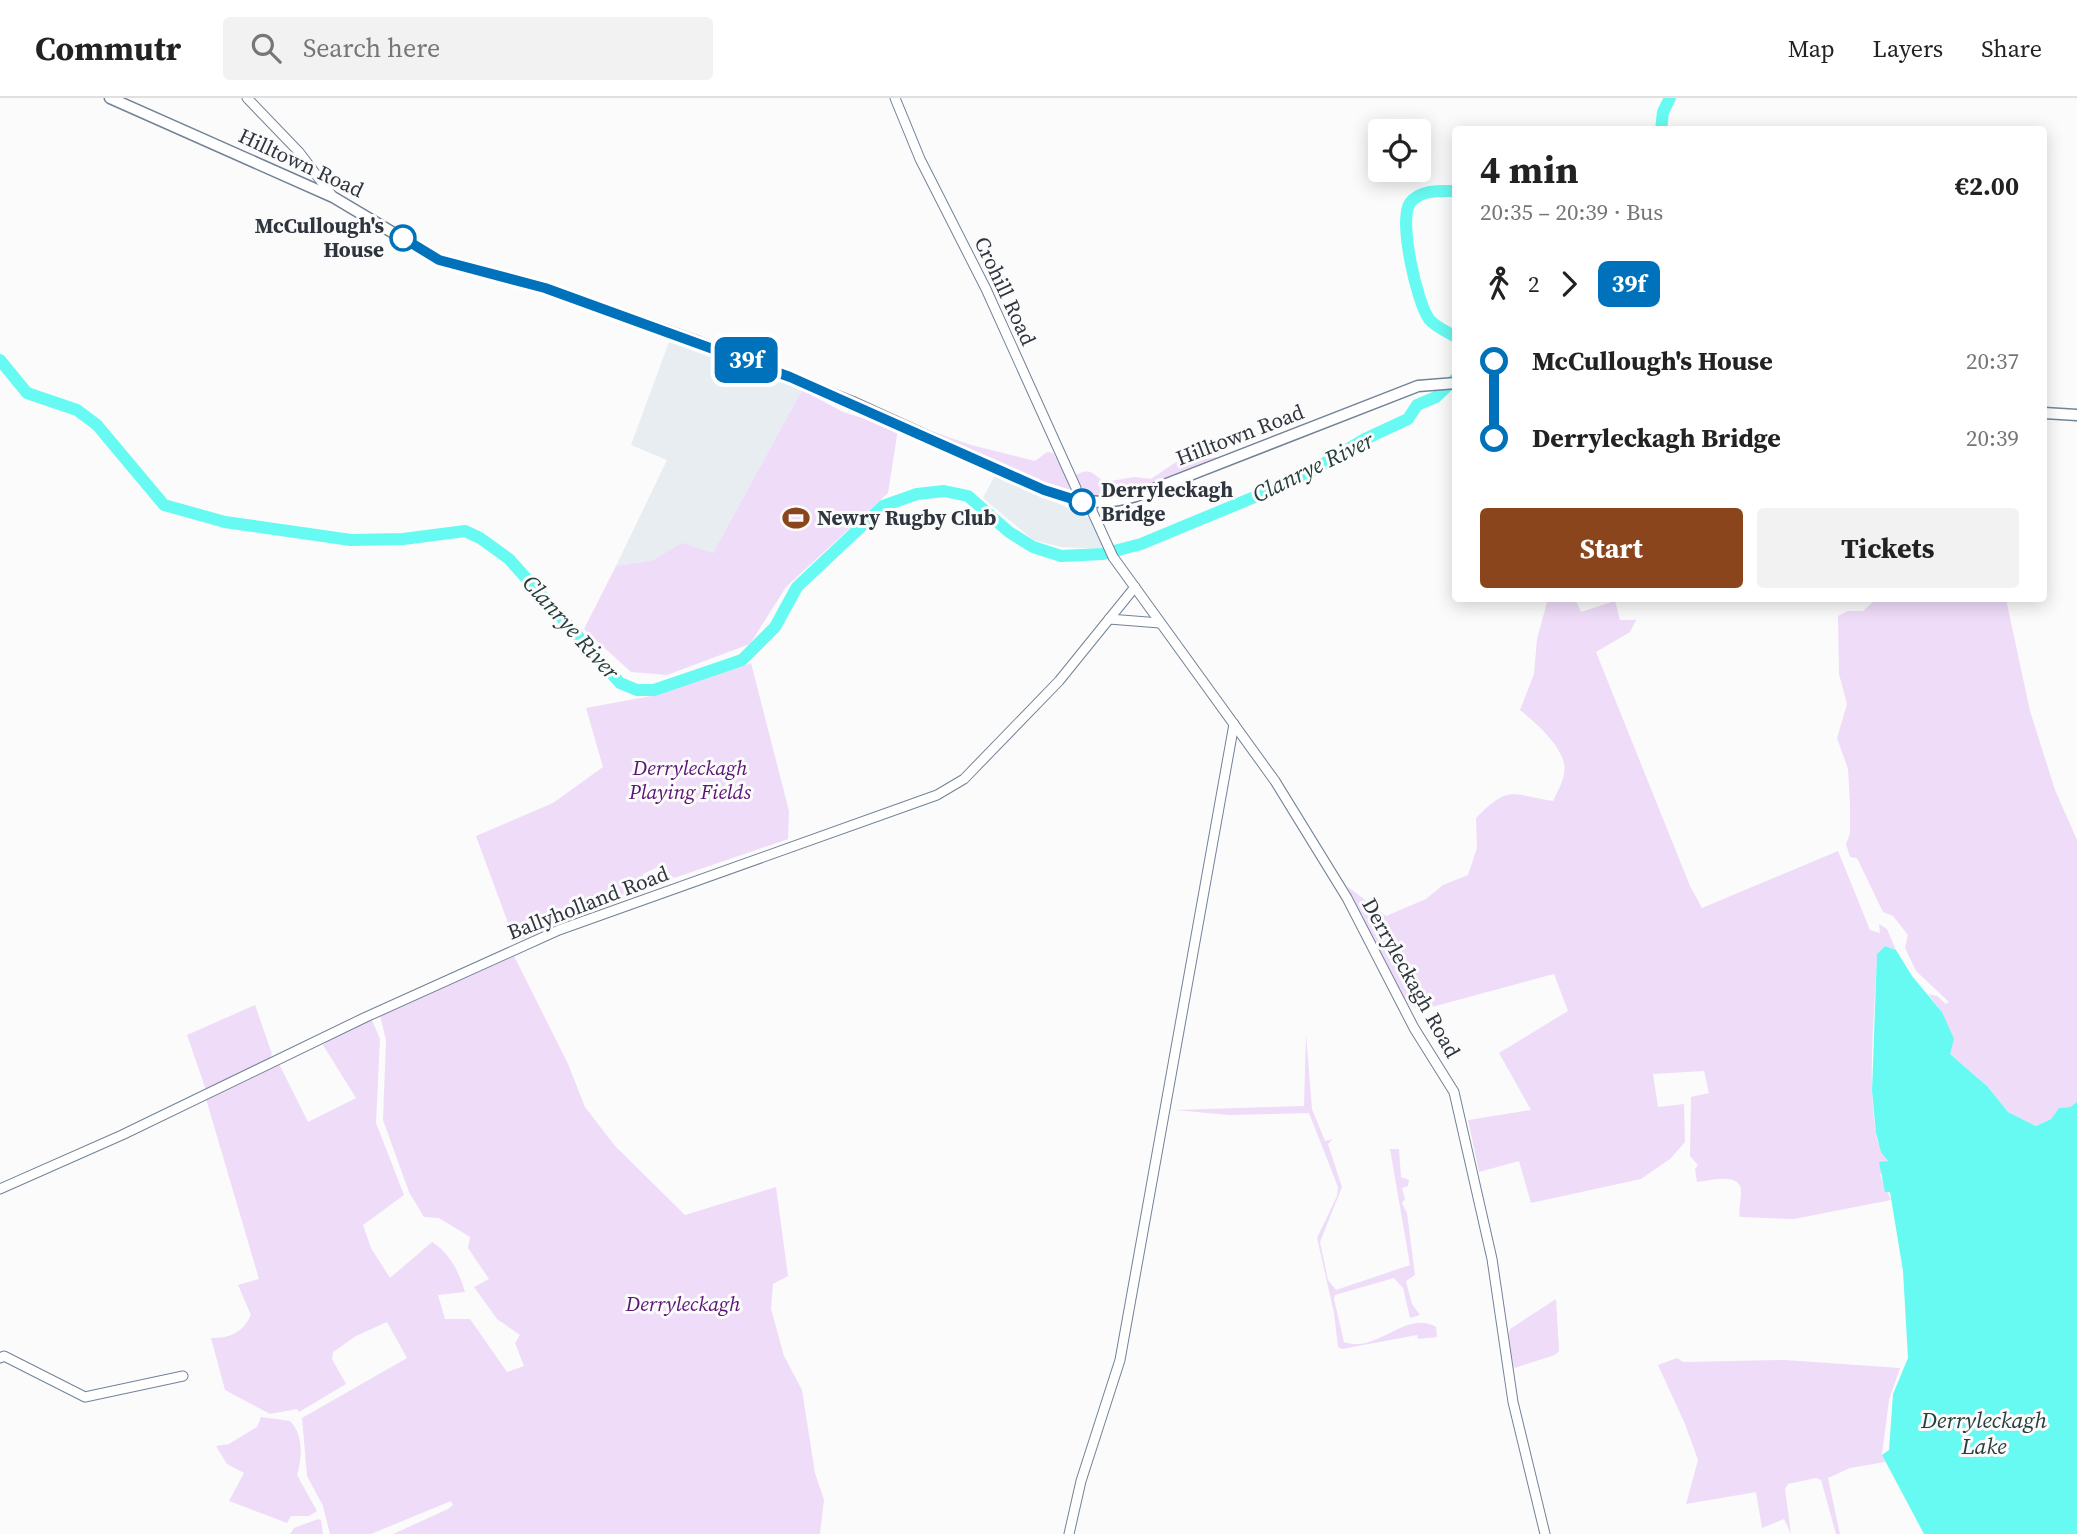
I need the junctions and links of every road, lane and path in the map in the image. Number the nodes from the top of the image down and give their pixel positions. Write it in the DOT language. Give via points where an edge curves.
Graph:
graph roads {
  1 [pos="110,98"];
  2 [pos="247,98"];
  3 [pos="895,98"];
  4 [pos="333,197"];
  5 [pos="1450,383"];
  6 [pos="2047,412"];
  7 [pos="2077,415"];
  8 [pos="1077,501"];
  9 [pos="1092,503"];
  10 [pos="1135,587"];
  11 [pos="1109,620"];
  12 [pos="1160,623"];
  13 [pos="1234,724"];
  14 [pos="0,1189"];
  15 [pos="0,1358"];
  16 [pos="183,1376"];
  17 [pos="1069,1534"];
  18 [pos="1545,1534"];
  1 -- 4 [label="main road, Hilltown Road"];
  2 -- 4 [label="street" via="299,152"];
  3 -- 8 [label="street, Crohill Road" via="1076,488"];
  4 -- 8 [label="main road, Hilltown Road" via="439,260 545,288 698,342 852,402"];
  5 -- 9 [label="main road, Hilltown Road" via="1418,386 1136,496"];
  6 -- 7 [label="main road"];
  8 -- 9 [label="main road, Hilltown Road"];
  9 -- 10 [label="street, Derryleckagh Road" via="1101,535"];
  10 -- 11 [label="street, Ballyholland Road"];
  10 -- 12 [label="street, Derryleckagh Road"];
  11 -- 12 [label="street"];
  11 -- 14 [label="street, Ballyholland Road" via="1059,681 973,769 937,795 559,930"];
  12 -- 13 [label="street, Derryleckagh Road"];
  13 -- 17 [label="street" via="1120,1360"];
  13 -- 18 [label="street, Derryleckagh Road" via="1275,780 1347,898 1414,1028 1454,1092 1492,1259 1511,1395"];
  15 -- 16 [label="street" via="85,1397"];
}
